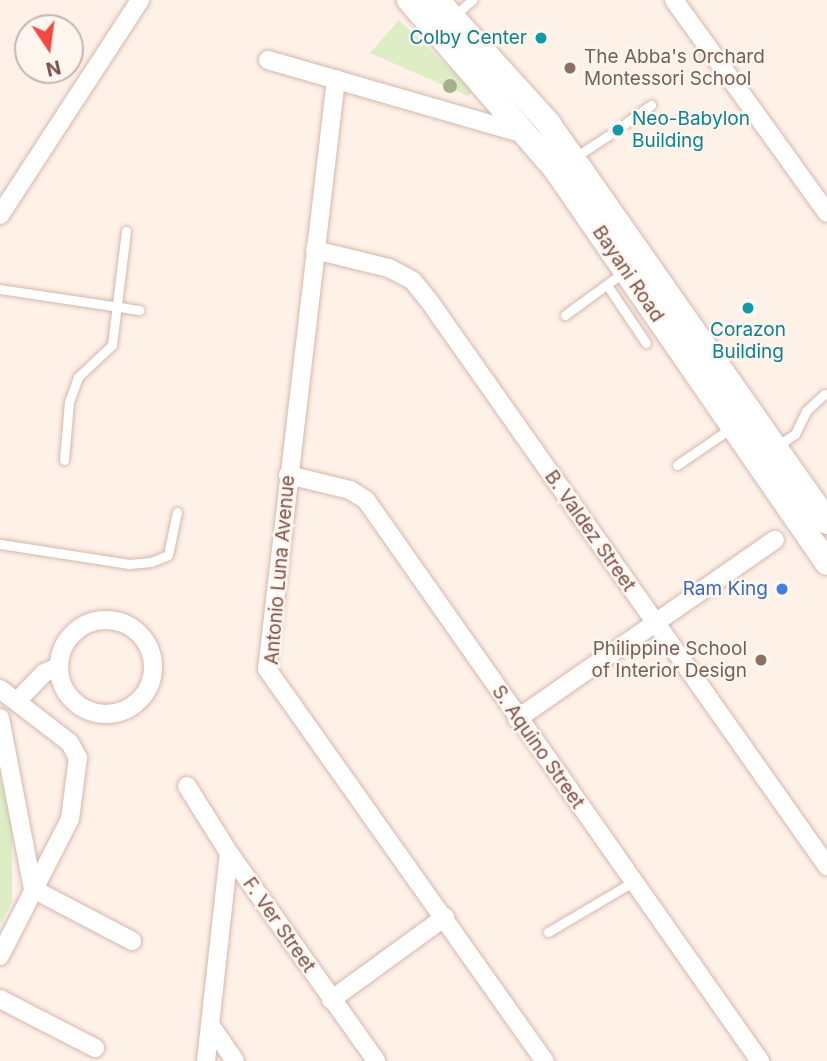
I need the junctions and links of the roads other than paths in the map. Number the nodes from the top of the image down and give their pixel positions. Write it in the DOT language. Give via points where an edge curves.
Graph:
graph roads {
  1 [pos="140,0"];
  2 [pos="409,0"];
  3 [pos="472,0"];
  4 [pos="674,0"];
  5 [pos="445,8"];
  6 [pos="268,60"];
  7 [pos="336,79"];
  8 [pos="651,105"];
  9 [pos="626,123"];
  10 [pos="539,129"];
  11 [pos="609,135"];
  12 [pos="566,164"];
  13 [pos="5,194"];
  14 [pos="827,213"];
  15 [pos="0,215"];
  16 [pos="126,231"];
  17 [pos="315,250"];
  18 [pos="616,278"];
  19 [pos="0,289"];
  20 [pos="117,306"];
  21 [pos="139,310"];
  22 [pos="565,315"];
  23 [pos="646,342"];
  24 [pos="824,394"];
  25 [pos="732,427"];
  26 [pos="775,447"];
  27 [pos="64,460"];
  28 [pos="677,465"];
  29 [pos="288,475"];
  30 [pos="177,512"];
  31 [pos="818,515"];
  32 [pos="775,540"];
  33 [pos="0,544"];
  34 [pos="827,563"];
  35 [pos="656,624"];
  36 [pos="58,667"];
  37 [pos="0,689"];
  38 [pos="18,700"];
  39 [pos="0,718"];
  40 [pos="517,719"];
  41 [pos="187,786"];
  42 [pos="229,853"];
  43 [pos="827,866"];
  44 [pos="633,882"];
  45 [pos="33,889"];
  46 [pos="445,917"];
  47 [pos="548,933"];
  48 [pos="132,941"];
  49 [pos="0,956"];
  50 [pos="0,999"];
  51 [pos="331,1000"];
  52 [pos="211,1026"];
  53 [pos="95,1048"];
  54 [pos="206,1061"];
  55 [pos="235,1061"];
  56 [pos="376,1061"];
  57 [pos="545,1061"];
  58 [pos="760,1061"];
  1 -- 13 [label="street"];
  2 -- 10 [label="main road, Bayani Road"];
  3 -- 5 [label="lane"];
  4 -- 14 [label="street"];
  5 -- 10 [label="main road, Bayani Road"];
  6 -- 7 [label="street"];
  7 -- 10 [label="street"];
  7 -- 17 [label="street, Antonio Luna Avenue"];
  8 -- 9 [label="lane"];
  10 -- 12 [label="main road, Bayani Road"];
  11 -- 12 [label="lane"];
  12 -- 18 [label="main road, Bayani Road"];
  12 -- 26 [label="main road, Bayani Road"];
  13 -- 15 [label="street"];
  16 -- 20 [label="lane"];
  17 -- 29 [label="street, Antonio Luna Avenue"];
  17 -- 35 [label="street, B. Valdez Street" via="389,268 413,281"];
  18 -- 22 [label="lane"];
  18 -- 23 [label="lane"];
  18 -- 25 [label="main road, Bayani Road"];
  19 -- 20 [label="lane"];
  20 -- 21 [label="lane"];
  20 -- 27 [label="lane" via="113,345 78,377 69,402"];
  24 -- 26 [label="lane" via="806,411 795,434"];
  25 -- 28 [label="lane"];
  25 -- 31 [label="main road, Bayani Road"];
  26 -- 31 [label="main road, Bayani Road"];
  29 -- 40 [label="street, S. Aquino Street" via="350,490 366,500"];
  29 -- 46 [label="street, Antonio Luna Avenue" via="267,669"];
  30 -- 33 [label="lane" via="168,555 151,562 129,564"];
  31 -- 34 [label="main road, Bayani Road"];
  32 -- 35 [label="street"];
  35 -- 40 [label="street"];
  35 -- 43 [label="street, B. Valdez Street"];
  36 -- 36 [label="street" via="64,689 79,706 112,714 142,699 154,667 142,636 112,620 79,627 64,645"];
  36 -- 38 [label="street" via="44,673"];
  37 -- 38 [label="street"];
  38 -- 45 [label="street" via="70,743 78,758 70,819"];
  39 -- 45 [label="street"];
  40 -- 44 [label="street, S. Aquino Street"];
  41 -- 42 [label="street, F. Ver Street"];
  42 -- 51 [label="street, F. Ver Street"];
  42 -- 52 [label="street"];
  44 -- 47 [label="lane"];
  44 -- 58 [label="street, S. Aquino Street"];
  45 -- 48 [label="street"];
  45 -- 49 [label="street"];
  46 -- 51 [label="street"];
  46 -- 57 [label="street, Antonio Luna Avenue"];
  50 -- 53 [label="street"];
  51 -- 56 [label="street, F. Ver Street"];
  52 -- 54 [label="street"];
  52 -- 55 [label="street"];
}
